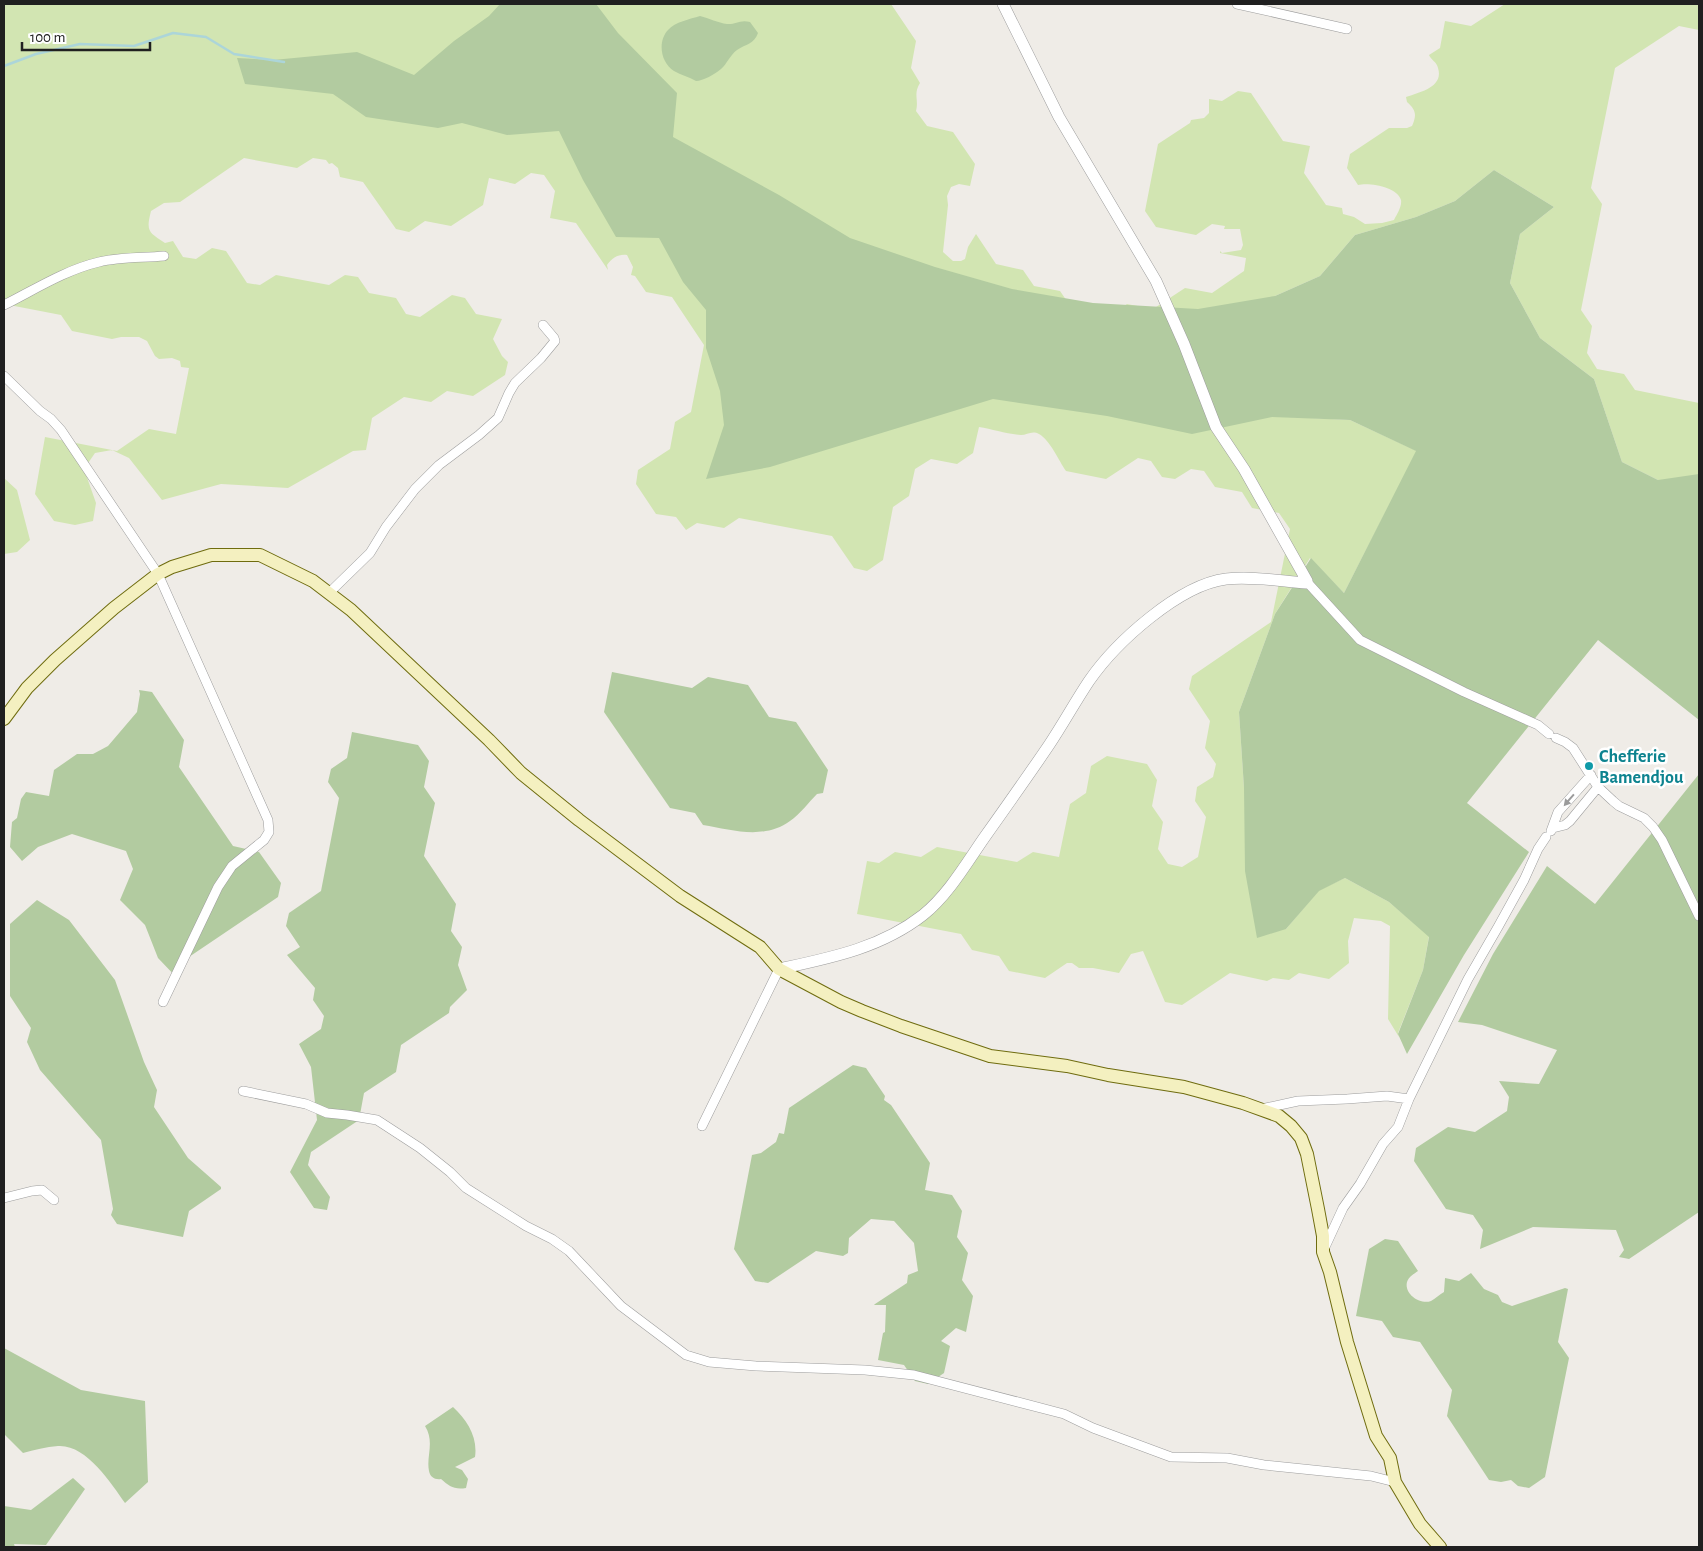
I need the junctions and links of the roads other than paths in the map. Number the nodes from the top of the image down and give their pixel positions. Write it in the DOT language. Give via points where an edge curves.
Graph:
graph roads {
  1 [pos="1004,4"];
  2 [pos="1237,4"];
  3 [pos="1347,29"];
  4 [pos="164,256"];
  5 [pos="4,305"];
  6 [pos="543,325"];
  7 [pos="4,376"];
  8 [pos="158,574"];
  9 [pos="1307,582"];
  10 [pos="329,593"];
  11 [pos="4,719"];
  12 [pos="1590,775"];
  13 [pos="1598,787"];
  14 [pos="1550,832"];
  15 [pos="1699,916"];
  16 [pos="779,968"];
  17 [pos="163,1002"];
  18 [pos="243,1091"];
  19 [pos="1410,1099"];
  20 [pos="1261,1109"];
  21 [pos="702,1126"];
  22 [pos="4,1198"];
  23 [pos="54,1200"];
  24 [pos="1323,1252"];
  25 [pos="1396,1482"];
  26 [pos="1440,1547"];
  1 -- 9 [label="street" via="1059,117 1156,281 1216,426 1244,469"];
  2 -- 3 [label="street"];
  4 -- 5 [label="street" via="87,265"];
  6 -- 10 [label="street" via="555,342 515,384 498,418 439,465 415,489 370,553"];
  7 -- 8 [label="street" via="61,430"];
  8 -- 10 [label="main road" via="211,555 260,555 295,571"];
  8 -- 11 [label="main road" via="55,660 27,688"];
  8 -- 17 [label="street" via="268,820 270,832 232,866 218,887"];
  9 -- 12 [label="street" via="1360,640 1464,692 1538,724 1573,748"];
  9 -- 16 [label="street" via="1226,580 1206,584 1174,600 1123,642 1090,679 1050,743 950,887 924,914 890,937 872,944"];
  10 -- 16 [label="main road" via="375,631 521,773 680,896 760,947"];
  12 -- 13 [label="street"];
  12 -- 14 [label="street, one-way" via="1558,812"];
  13 -- 14 [label="street" via="1570,821"];
  13 -- 15 [label="street" via="1619,806 1644,818 1654,827"];
  14 -- 19 [label="street" via="1468,979"];
  16 -- 20 [label="main road" via="862,1011 990,1056 1184,1086"];
  16 -- 21 [label="street"];
  18 -- 25 [label="street" via="306,1104 327,1113 377,1120 420,1148 466,1188 569,1251 621,1306 686,1355 709,1362 865,1370 914,1376 1064,1414 1171,1456 1227,1458"];
  19 -- 20 [label="street" via="1386,1096 1298,1100"];
  19 -- 24 [label="street" via="1398,1126 1343,1208"];
  20 -- 24 [label="main road" via="1279,1116 1301,1138 1318,1209"];
  22 -- 23 [label="street" via="42,1190"];
  24 -- 25 [label="main road" via="1376,1436 1390,1458"];
  25 -- 26 [label="main road" via="1420,1524"];
}
